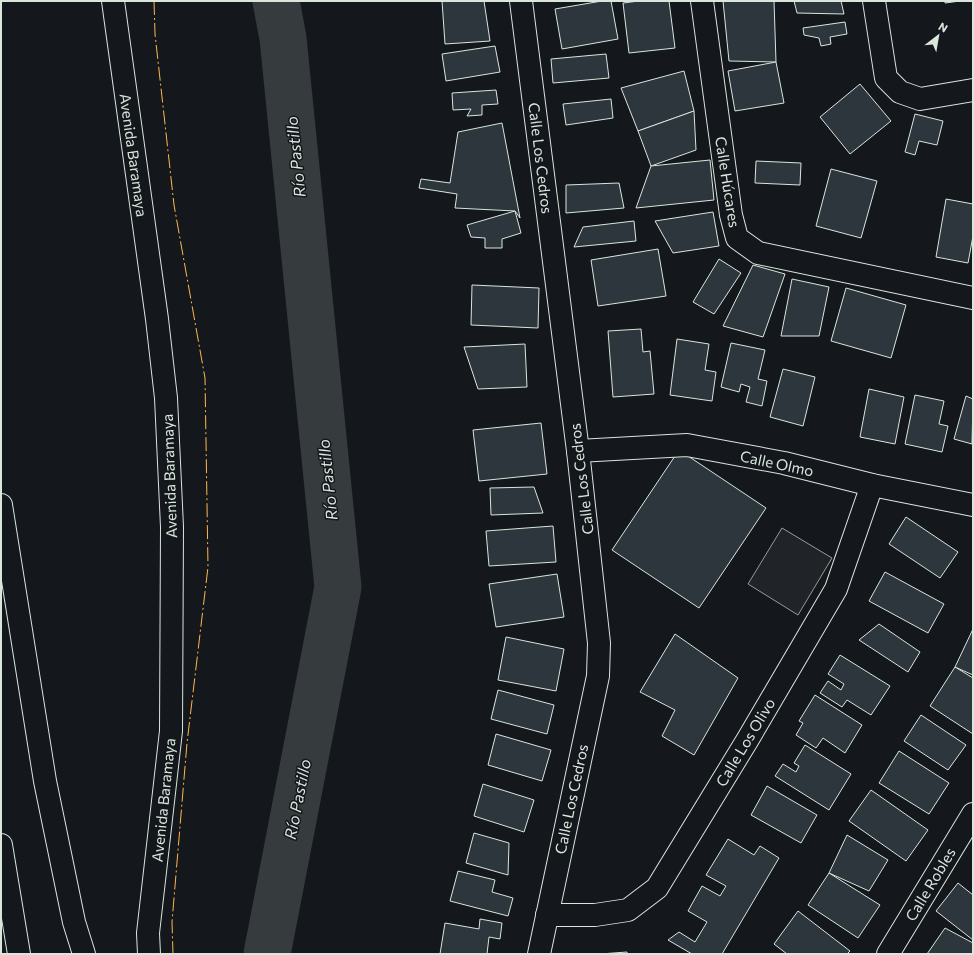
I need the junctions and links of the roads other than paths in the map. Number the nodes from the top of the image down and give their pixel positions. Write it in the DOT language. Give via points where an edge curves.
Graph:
graph roads {
  1 [pos="113,1"];
  2 [pos="522,1"];
  3 [pos="702,1"];
  4 [pos="874,1"];
  5 [pos="973,90"];
  6 [pos="973,298"];
  7 [pos="578,451"];
  8 [pos="872,485"];
  9 [pos="1,505"];
  10 [pos="973,505"];
  11 [pos="973,814"];
  12 [pos="1,845"];
  13 [pos="546,915"];
  14 [pos="19,954"];
  15 [pos="84,954"];
  16 [pos="149,954"];
  17 [pos="539,954"];
  18 [pos="888,954"];
  1 -- 16 [label="main road, Avenida Baramaya" via="166,398 172,527 171,731 148,933"];
  2 -- 7 [label="main road, Calle Los Cedros"];
  3 -- 6 [label="main road, Calle Húcares" via="731,215 737,238 758,253"];
  4 -- 5 [label="main road" via="886,78 900,92 920,99"];
  7 -- 8 [label="main road, Calle Olmo" via="687,445 784,463"];
  7 -- 13 [label="main road, Calle Los Cedros" via="599,643 598,676"];
  8 -- 10 [label="main road, Calle Olmo"];
  8 -- 13 [label="main road, Calle Los Olivo" via="836,589 657,888 628,910 595,915"];
  9 -- 15 [label="main road" via="45,781 74,922"];
  11 -- 18 [label="main road, Calle Robles"];
  12 -- 14 [label="main road"];
  13 -- 17 [label="main road, Calle Los Cedros"];
}
